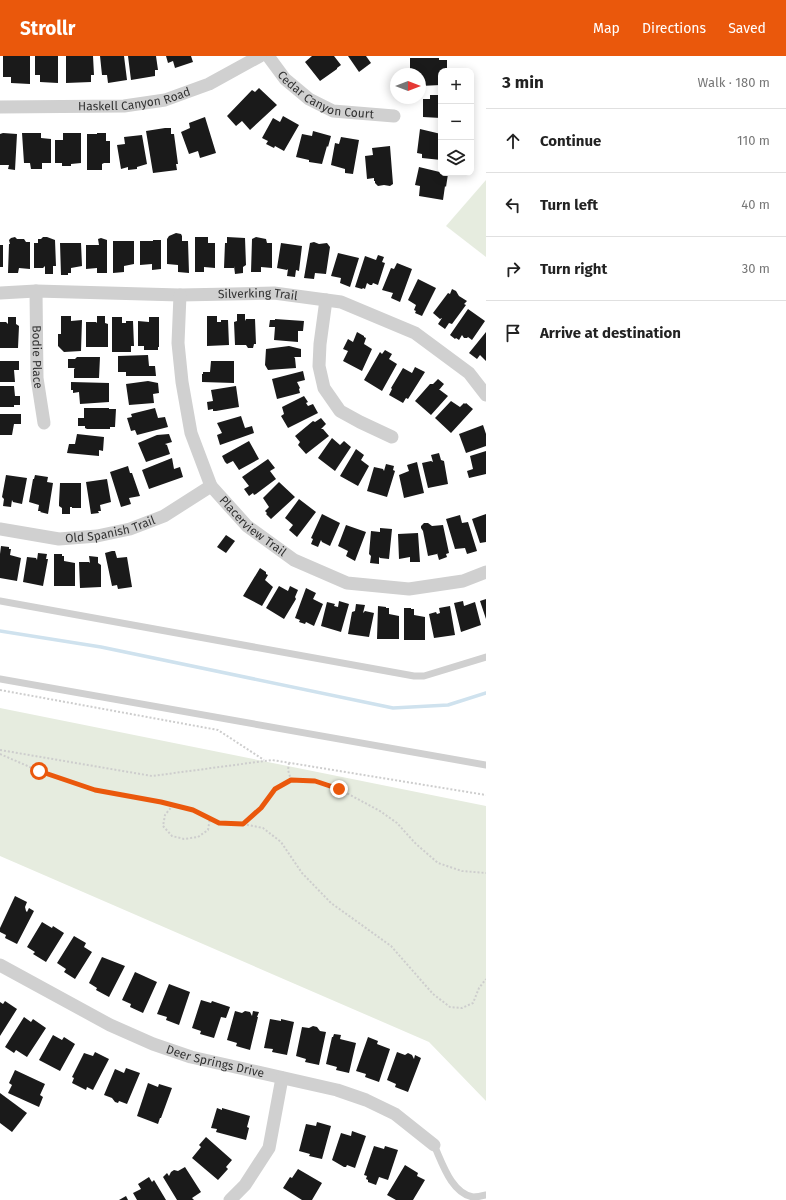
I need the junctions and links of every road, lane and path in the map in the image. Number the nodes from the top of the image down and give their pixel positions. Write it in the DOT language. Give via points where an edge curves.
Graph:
graph roads {
  1 [pos="260,56"];
  2 [pos="268,56"];
  3 [pos="0,107"];
  4 [pos="394,116"];
  5 [pos="36,292"];
  6 [pos="0,293"];
  7 [pos="180,295"];
  8 [pos="326,300"];
  9 [pos="486,395"];
  10 [pos="44,422"];
  11 [pos="392,437"];
  12 [pos="211,486"];
  13 [pos="0,529"];
  14 [pos="486,572"];
  15 [pos="0,601"];
  16 [pos="486,657"];
  17 [pos="0,679"];
  18 [pos="0,690"];
  19 [pos="0,750"];
  20 [pos="0,754"];
  21 [pos="265,761"];
  22 [pos="289,763"];
  23 [pos="486,765"];
  24 [pos="291,780"];
  25 [pos="486,795"];
  26 [pos="173,804"];
  27 [pos="210,818"];
  28 [pos="243,824"];
  29 [pos="486,873"];
  30 [pos="0,965"];
  31 [pos="486,979"];
  32 [pos="282,1078"];
  33 [pos="434,1145"];
  34 [pos="486,1195"];
  35 [pos="230,1200"];
  1 -- 3 [label="street, Haskell Canyon Road" via="209,84 165,100 124,106"];
  2 -- 4 [label="street, Cedar Canyon Court" via="285,79 309,99 333,111"];
  5 -- 6 [label="street, Silverking Trail"];
  5 -- 7 [label="street, Silverking Trail"];
  5 -- 10 [label="street, Bodie Place" via="37,378"];
  7 -- 8 [label="street, Silverking Trail" via="274,293"];
  7 -- 12 [label="street, Placerview Trail" via="178,343 182,382 191,433"];
  8 -- 9 [label="street, Silverking Trail" via="342,302 415,333 469,373"];
  8 -- 11 [label="street" via="319,366 324,388 340,411"];
  12 -- 13 [label="street, Old Spanish Trail" via="164,516 130,529 97,536 59,539"];
  12 -- 14 [label="street, Placerview Trail" via="247,526 294,560 347,583 409,589 463,581"];
  15 -- 16 [label="lane" via="414,676 424,676"];
  17 -- 23 [label="lane"];
  18 -- 21 [label="path" via="218,730"];
  19 -- 21 [label="path" via="152,776"];
  20 -- 26 [label="path" via="39,771 95,790"];
  21 -- 22 [label="path"];
  22 -- 24 [label="path"];
  22 -- 25 [label="path"];
  24 -- 28 [label="path" via="275,789 261,808"];
  24 -- 29 [label="path" via="315,781 339,789 397,823 438,863 462,871"];
  26 -- 27 [label="path"];
  26 -- 27 [label="path" via="165,815 163,826 172,836 184,839 198,837 208,830"];
  27 -- 28 [label="path" via="219,823"];
  28 -- 31 [label="path" via="263,828 281,842 302,873 331,903 391,946 433,994 450,1007 462,1008 473,1003"];
  30 -- 32 [label="street, Deer Springs Drive" via="110,1025 153,1044 191,1057"];
  32 -- 33 [label="street, Deer Springs Drive" via="337,1090 366,1100 395,1114"];
  32 -- 35 [label="street" via="269,1148 245,1185"];
  33 -- 34 [label="lane" via="450,1178 460,1191 474,1197"];
}
